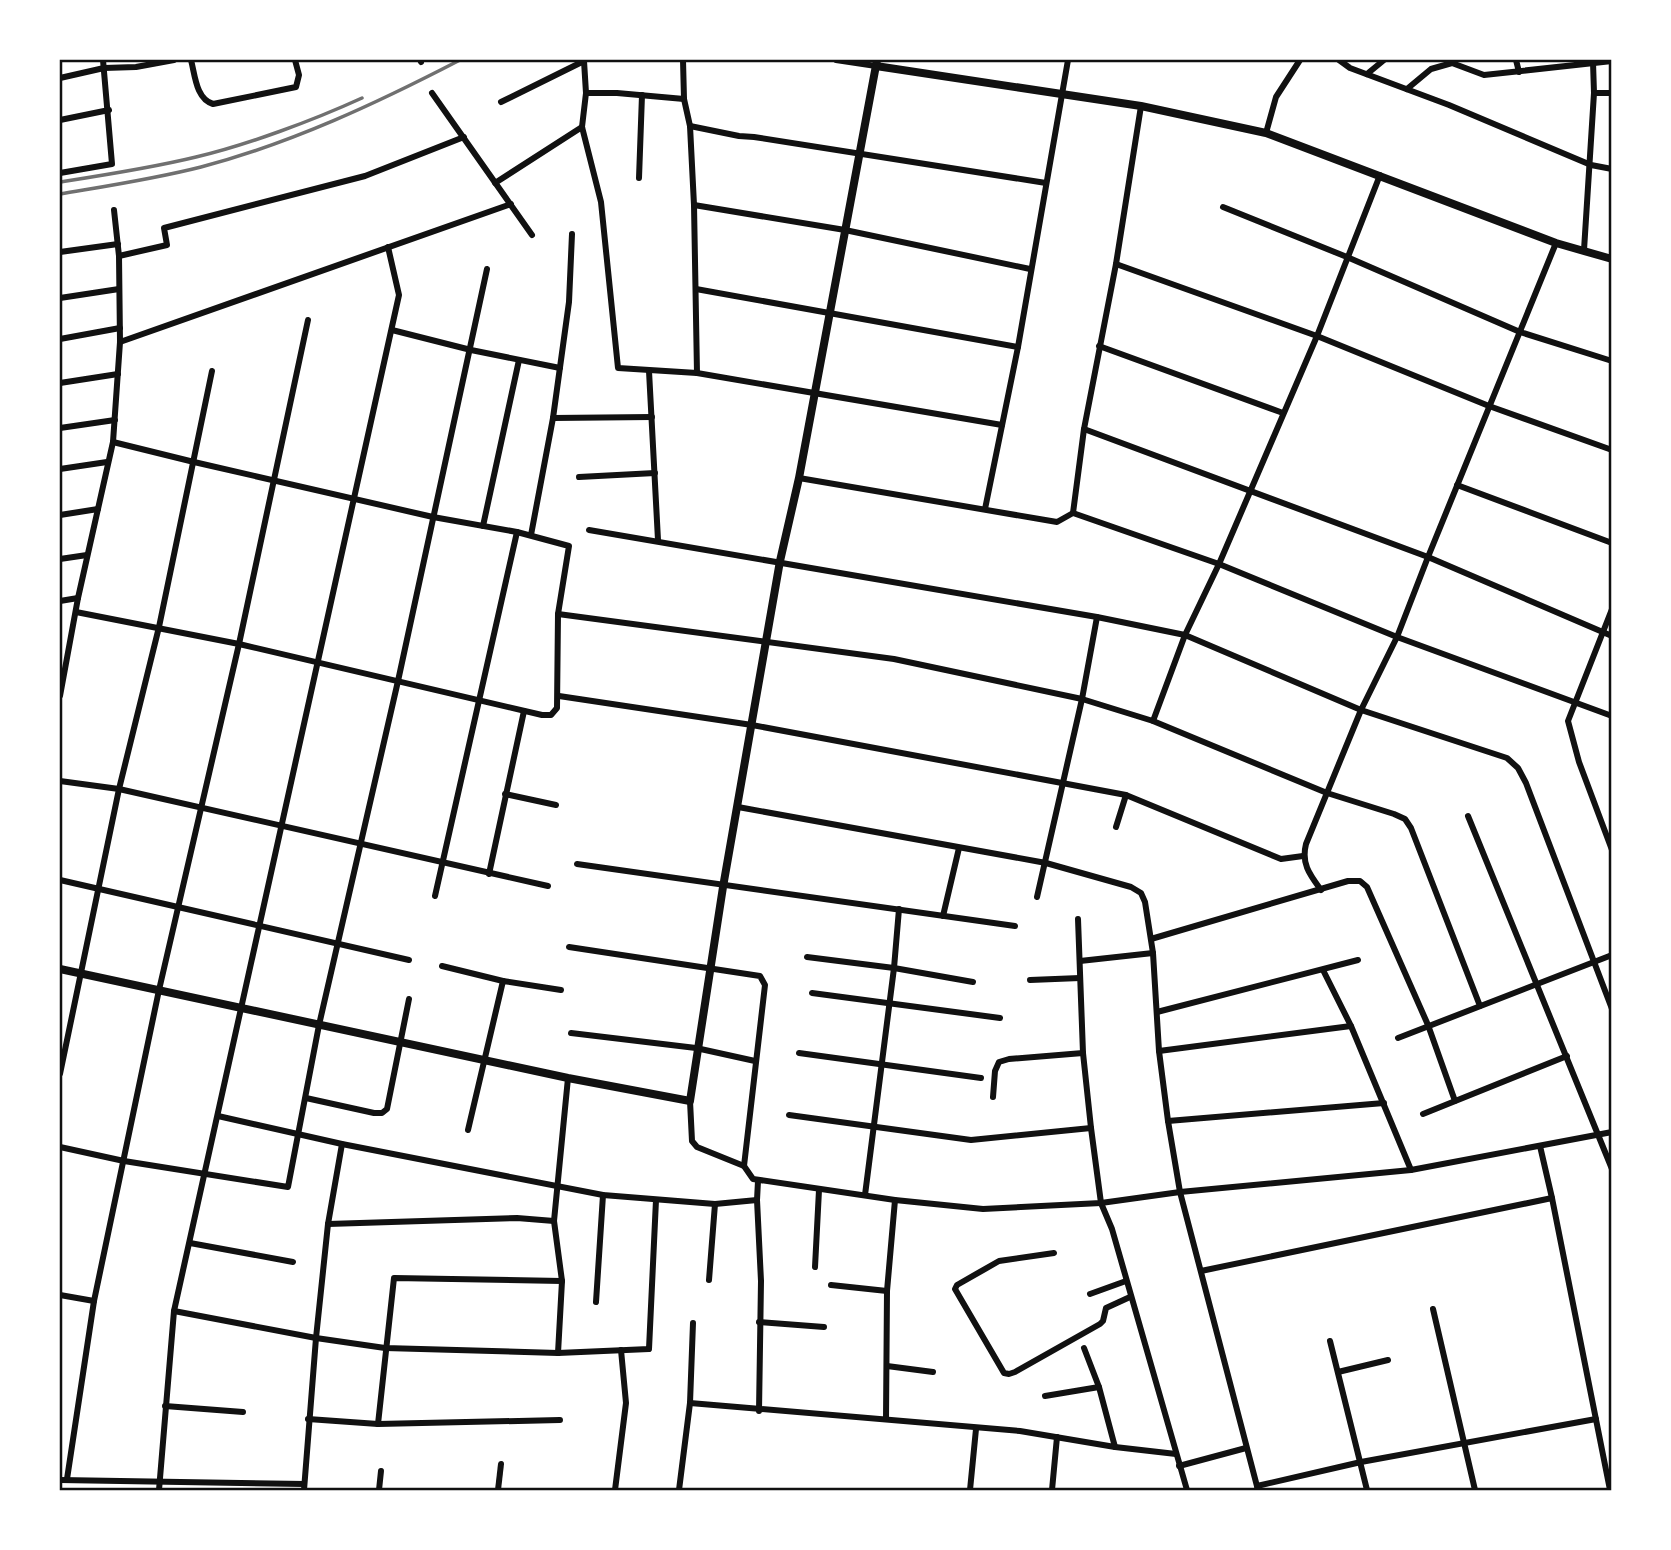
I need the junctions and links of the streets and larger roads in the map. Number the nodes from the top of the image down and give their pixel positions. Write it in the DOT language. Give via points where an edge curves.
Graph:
graph roads {
  1 [pos="103,60"];
  2 [pos="174,60"];
  3 [pos="191,60"];
  4 [pos="295,60"];
  5 [pos="584,60"];
  6 [pos="683,60"];
  7 [pos="836,60"];
  8 [pos="1068,60"];
  9 [pos="1300,60"];
  10 [pos="1339,60"];
  11 [pos="1384,60"];
  12 [pos="1516,60"];
  13 [pos="1612,61"];
  14 [pos="1593,62"];
  15 [pos="876,63"];
  16 [pos="104,68"];
  17 [pos="1519,72"];
  18 [pos="1367,74"];
  19 [pos="60,78"];
  20 [pos="1407,89"];
  21 [pos="432,93"];
  22 [pos="586,93"];
  23 [pos="1594,93"];
  24 [pos="1612,93"];
  25 [pos="642,95"];
  26 [pos="1063,95"];
  27 [pos="684,99"];
  28 [pos="501,102"];
  29 [pos="1141,106"];
  30 [pos="109,110"];
  31 [pos="60,120"];
  32 [pos="582,127"];
  33 [pos="690,127"];
  34 [pos="1266,133"];
  35 [pos="464,137"];
  36 [pos="860,153"];
  37 [pos="1591,165"];
  38 [pos="1612,169"];
  39 [pos="60,173"];
  40 [pos="1380,175"];
  41 [pos="639,178"];
  42 [pos="495,183"];
  43 [pos="1046,183"];
  44 [pos="511,204"];
  45 [pos="694,205"];
  46 [pos="1223,207"];
  47 [pos="114,210"];
  48 [pos="845,230"];
  49 [pos="533,234"];
  50 [pos="572,234"];
  51 [pos="1556,243"];
  52 [pos="118,244"];
  53 [pos="388,247"];
  54 [pos="1584,250"];
  55 [pos="60,252"];
  56 [pos="119,256"];
  57 [pos="1347,257"];
  58 [pos="1612,260"];
  59 [pos="1116,264"];
  60 [pos="1030,269"];
  61 [pos="487,270"];
  62 [pos="118,289"];
  63 [pos="696,289"];
  64 [pos="60,298"];
  65 [pos="830,314"];
  66 [pos="308,320"];
  67 [pos="120,328"];
  68 [pos="392,330"];
  69 [pos="1520,332"];
  70 [pos="1317,336"];
  71 [pos="60,339"];
  72 [pos="120,342"];
  73 [pos="1099,346"];
  74 [pos="1018,347"];
  75 [pos="471,350"];
  76 [pos="519,360"];
  77 [pos="1612,361"];
  78 [pos="560,368"];
  79 [pos="212,371"];
  80 [pos="649,371"];
  81 [pos="697,373"];
  82 [pos="118,374"];
  83 [pos="60,383"];
  84 [pos="814,392"];
  85 [pos="1489,406"];
  86 [pos="1283,413"];
  87 [pos="652,417"];
  88 [pos="553,418"];
  89 [pos="115,420"];
  90 [pos="1002,425"];
  91 [pos="60,428"];
  92 [pos="1084,429"];
  93 [pos="113,442"];
  94 [pos="1612,450"];
  95 [pos="107,462"];
  96 [pos="194,463"];
  97 [pos="60,470"];
  98 [pos="655,473"];
  99 [pos="579,477"];
  100 [pos="799,478"];
  101 [pos="273,479"];
  102 [pos="1457,485"];
  103 [pos="1250,491"];
  104 [pos="355,498"];
  105 [pos="98,509"];
  106 [pos="985,509"];
  107 [pos="1073,513"];
  108 [pos="60,515"];
  109 [pos="433,517"];
  110 [pos="483,526"];
  111 [pos="589,530"];
  112 [pos="517,532"];
  113 [pos="531,536"];
  114 [pos="658,540"];
  115 [pos="1612,543"];
  116 [pos="87,555"];
  117 [pos="1427,556"];
  118 [pos="60,559"];
  119 [pos="780,561"];
  120 [pos="1219,564"];
  121 [pos="78,598"];
  122 [pos="60,601"];
  123 [pos="1612,609"];
  124 [pos="76,612"];
  125 [pos="558,614"];
  126 [pos="1097,617"];
  127 [pos="159,627"];
  128 [pos="1602,633"];
  129 [pos="1185,635"];
  130 [pos="1612,636"];
  131 [pos="1397,637"];
  132 [pos="71,642"];
  133 [pos="766,642"];
  134 [pos="60,644"];
  135 [pos="239,644"];
  136 [pos="318,662"];
  137 [pos="398,681"];
  138 [pos="61,687"];
  139 [pos="60,696"];
  140 [pos="559,696"];
  141 [pos="480,699"];
  142 [pos="1082,699"];
  143 [pos="1576,705"];
  144 [pos="1361,710"];
  145 [pos="524,711"];
  146 [pos="1612,716"];
  147 [pos="1153,721"];
  148 [pos="752,725"];
  149 [pos="60,780"];
  150 [pos="1062,783"];
  151 [pos="120,789"];
  152 [pos="1327,793"];
  153 [pos="505,794"];
  154 [pos="1126,796"];
  155 [pos="556,805"];
  156 [pos="738,807"];
  157 [pos="201,809"];
  158 [pos="1468,816"];
  159 [pos="282,827"];
  160 [pos="1116,827"];
  161 [pos="359,845"];
  162 [pos="959,848"];
  163 [pos="1612,850"];
  164 [pos="1303,856"];
  165 [pos="1045,863"];
  166 [pos="443,864"];
  167 [pos="577,864"];
  168 [pos="489,874"];
  169 [pos="60,880"];
  170 [pos="548,886"];
  171 [pos="723,887"];
  172 [pos="99,889"];
  173 [pos="1321,890"];
  174 [pos="435,896"];
  175 [pos="1037,897"];
  176 [pos="177,907"];
  177 [pos="899,909"];
  178 [pos="943,916"];
  179 [pos="1078,919"];
  180 [pos="260,926"];
  181 [pos="1015,926"];
  182 [pos="1151,939"];
  183 [pos="338,943"];
  184 [pos="569,947"];
  185 [pos="1153,953"];
  186 [pos="1612,954"];
  187 [pos="807,957"];
  188 [pos="409,960"];
  189 [pos="1358,960"];
  190 [pos="1080,961"];
  191 [pos="1595,961"];
  192 [pos="442,966"];
  193 [pos="711,968"];
  194 [pos="894,968"];
  195 [pos="60,969"];
  196 [pos="1323,970"];
  197 [pos="81,974"];
  198 [pos="1080,978"];
  199 [pos="1030,980"];
  200 [pos="503,981"];
  201 [pos="973,982"];
  202 [pos="1536,986"];
  203 [pos="561,989"];
  204 [pos="159,990"];
  205 [pos="812,993"];
  206 [pos="409,999"];
  207 [pos="888,1004"];
  208 [pos="1480,1006"];
  209 [pos="240,1008"];
  210 [pos="1612,1009"];
  211 [pos="1157,1012"];
  212 [pos="1000,1018"];
  213 [pos="319,1024"];
  214 [pos="1428,1025"];
  215 [pos="1351,1026"];
  216 [pos="570,1033"];
  217 [pos="1398,1038"];
  218 [pos="401,1041"];
  219 [pos="696,1048"];
  220 [pos="1159,1051"];
  221 [pos="799,1053"];
  222 [pos="1083,1053"];
  223 [pos="1567,1056"];
  224 [pos="484,1059"];
  225 [pos="755,1061"];
  226 [pos="881,1065"];
  227 [pos="60,1073"];
  228 [pos="568,1078"];
  229 [pos="981,1078"];
  230 [pos="993,1097"];
  231 [pos="306,1098"];
  232 [pos="690,1101"];
  233 [pos="1455,1101"];
  234 [pos="1384,1103"];
  235 [pos="1423,1114"];
  236 [pos="789,1115"];
  237 [pos="218,1116"];
  238 [pos="1167,1121"];
  239 [pos="874,1128"];
  240 [pos="1091,1128"];
  241 [pos="468,1130"];
  242 [pos="299,1132"];
  243 [pos="1612,1132"];
  244 [pos="1596,1135"];
  245 [pos="342,1144"];
  246 [pos="1540,1146"];
  247 [pos="60,1147"];
  248 [pos="124,1161"];
  249 [pos="744,1166"];
  250 [pos="1612,1169"];
  251 [pos="1411,1170"];
  252 [pos="205,1173"];
  253 [pos="758,1181"];
  254 [pos="558,1187"];
  255 [pos="819,1190"];
  256 [pos="1180,1192"];
  257 [pos="603,1195"];
  258 [pos="864,1195"];
  259 [pos="1552,1198"];
  260 [pos="656,1200"];
  261 [pos="757,1200"];
  262 [pos="895,1200"];
  263 [pos="1101,1203"];
  264 [pos="715,1204"];
  265 [pos="554,1221"];
  266 [pos="328,1224"];
  267 [pos="190,1243"];
  268 [pos="1054,1253"];
  269 [pos="293,1262"];
  270 [pos="816,1267"];
  271 [pos="1201,1271"];
  272 [pos="709,1280"];
  273 [pos="562,1281"];
  274 [pos="1126,1281"];
  275 [pos="831,1285"];
  276 [pos="887,1291"];
  277 [pos="1090,1294"];
  278 [pos="60,1295"];
  279 [pos="1130,1297"];
  280 [pos="94,1301"];
  281 [pos="596,1301"];
  282 [pos="1433,1309"];
  283 [pos="174,1311"];
  284 [pos="693,1322"];
  285 [pos="759,1322"];
  286 [pos="824,1327"];
  287 [pos="316,1338"];
  288 [pos="1330,1340"];
  289 [pos="385,1348"];
  290 [pos="1084,1348"];
  291 [pos="621,1350"];
  292 [pos="558,1353"];
  293 [pos="1388,1360"];
  294 [pos="887,1366"];
  295 [pos="933,1372"];
  296 [pos="1338,1372"];
  297 [pos="1099,1387"];
  298 [pos="1045,1396"];
  299 [pos="690,1403"];
  300 [pos="165,1406"];
  301 [pos="759,1410"];
  302 [pos="243,1412"];
  303 [pos="308,1419"];
  304 [pos="886,1419"];
  305 [pos="1596,1419"];
  306 [pos="559,1420"];
  307 [pos="378,1424"];
  308 [pos="976,1429"];
  309 [pos="1057,1437"];
  310 [pos="1463,1444"];
  311 [pos="1115,1447"];
  312 [pos="1246,1448"];
  313 [pos="1176,1454"];
  314 [pos="1361,1462"];
  315 [pos="501,1464"];
  316 [pos="1179,1465"];
  317 [pos="380,1471"];
  318 [pos="63,1480"];
  319 [pos="160,1487"];
  320 [pos="304,1487"];
  321 [pos="1258,1488"];
  322 [pos="379,1490"];
  323 [pos="498,1490"];
  324 [pos="615,1490"];
  325 [pos="679,1490"];
  326 [pos="970,1490"];
  327 [pos="1052,1490"];
  328 [pos="1187,1490"];
  329 [pos="1367,1490"];
  330 [pos="1475,1490"];
  331 [pos="1610,1490"];
  1 -- 16 [label="street"];
  2 -- 16 [label="street"];
  3 -- 4 [label="street" via="201,95 213,104 296,87"];
  5 -- 22 [label="street"];
  5 -- 28 [label="street"];
  6 -- 27 [label="street"];
  7 -- 15 [label="street"];
  8 -- 26 [label="street"];
  9 -- 34 [label="street" via="1276,97"];
  10 -- 18 [label="street"];
  11 -- 18 [label="street"];
  12 -- 17 [label="street"];
  13 -- 14 [label="street"];
  14 -- 17 [label="street"];
  14 -- 23 [label="street"];
  15 -- 26 [label="street"];
  15 -- 36 [label="street"];
  16 -- 19 [label="street"];
  16 -- 30 [label="street"];
  17 -- 20 [label="street" via="1484,75 1452,63 1431,69"];
  18 -- 20 [label="street"];
  20 -- 37 [label="street"];
  21 -- 35 [label="street"];
  22 -- 25 [label="street"];
  22 -- 32 [label="street"];
  23 -- 24 [label="street"];
  23 -- 37 [label="street"];
  25 -- 27 [label="street"];
  25 -- 41 [label="street"];
  26 -- 29 [label="street"];
  26 -- 43 [label="street"];
  27 -- 33 [label="street"];
  29 -- 34 [label="street"];
  29 -- 59 [label="street"];
  30 -- 31 [label="street"];
  30 -- 39 [label="street" via="112,164"];
  32 -- 42 [label="street"];
  32 -- 80 [label="street" via="601,202 618,369"];
  33 -- 36 [label="street"];
  33 -- 45 [label="street"];
  34 -- 40 [label="street"];
  35 -- 42 [label="street"];
  35 -- 56 [label="street" via="365,176 164,228 167,246"];
  36 -- 43 [label="street"];
  36 -- 48 [label="street"];
  37 -- 38 [label="street"];
  37 -- 54 [label="street"];
  40 -- 51 [label="street"];
  40 -- 57 [label="street"];
  42 -- 44 [label="street"];
  43 -- 60 [label="street"];
  44 -- 49 [label="street"];
  44 -- 53 [label="street"];
  45 -- 48 [label="street"];
  45 -- 63 [label="street"];
  46 -- 57 [label="street"];
  47 -- 52 [label="street"];
  48 -- 60 [label="street"];
  48 -- 65 [label="street"];
  50 -- 78 [label="street"];
  51 -- 54 [label="street"];
  51 -- 69 [label="street"];
  52 -- 55 [label="street"];
  52 -- 56 [label="street"];
  53 -- 68 [label="street" via="399,295"];
  53 -- 72 [label="street"];
  54 -- 58 [label="street"];
  56 -- 62 [label="street"];
  57 -- 69 [label="street"];
  57 -- 70 [label="street"];
  59 -- 70 [label="street"];
  59 -- 73 [label="street"];
  60 -- 74 [label="street"];
  61 -- 75 [label="street"];
  62 -- 64 [label="street"];
  62 -- 67 [label="street"];
  63 -- 65 [label="street"];
  63 -- 81 [label="street"];
  65 -- 74 [label="street"];
  65 -- 84 [label="street"];
  66 -- 101 [label="street"];
  67 -- 71 [label="street"];
  67 -- 72 [label="street"];
  68 -- 75 [label="street"];
  68 -- 104 [label="street"];
  69 -- 77 [label="street"];
  69 -- 85 [label="street"];
  70 -- 85 [label="street"];
  70 -- 86 [label="street"];
  72 -- 82 [label="street"];
  73 -- 86 [label="street"];
  73 -- 92 [label="street"];
  74 -- 90 [label="street"];
  75 -- 76 [label="street"];
  75 -- 109 [label="street"];
  76 -- 78 [label="street"];
  76 -- 110 [label="street"];
  78 -- 88 [label="street"];
  79 -- 96 [label="street"];
  80 -- 81 [label="street"];
  80 -- 87 [label="street"];
  81 -- 84 [label="street"];
  82 -- 83 [label="street"];
  82 -- 89 [label="street"];
  84 -- 90 [label="street"];
  84 -- 100 [label="street"];
  85 -- 94 [label="street"];
  85 -- 102 [label="street"];
  86 -- 103 [label="street"];
  87 -- 88 [label="street"];
  87 -- 98 [label="street"];
  88 -- 113 [label="street"];
  89 -- 91 [label="street"];
  89 -- 93 [label="street"];
  90 -- 106 [label="street"];
  92 -- 103 [label="street"];
  92 -- 107 [label="street"];
  93 -- 95 [label="street"];
  93 -- 96 [label="street"];
  95 -- 97 [label="street"];
  95 -- 105 [label="street"];
  96 -- 101 [label="street"];
  96 -- 127 [label="street"];
  98 -- 99 [label="street"];
  98 -- 114 [label="street"];
  100 -- 106 [label="street"];
  100 -- 119 [label="street"];
  101 -- 104 [label="street"];
  101 -- 135 [label="street"];
  102 -- 115 [label="street"];
  102 -- 117 [label="street"];
  103 -- 117 [label="street"];
  103 -- 120 [label="street"];
  104 -- 109 [label="street"];
  104 -- 136 [label="street"];
  105 -- 108 [label="street"];
  105 -- 116 [label="street"];
  106 -- 107 [label="street" via="1057,522"];
  107 -- 120 [label="street"];
  109 -- 110 [label="street"];
  109 -- 137 [label="street"];
  110 -- 112 [label="street"];
  111 -- 114 [label="street"];
  112 -- 113 [label="street"];
  112 -- 141 [label="street"];
  113 -- 125 [label="street" via="569,546"];
  114 -- 119 [label="street"];
  116 -- 118 [label="street"];
  116 -- 121 [label="street"];
  117 -- 128 [label="street"];
  117 -- 131 [label="street"];
  119 -- 126 [label="street"];
  119 -- 133 [label="street"];
  120 -- 129 [label="street"];
  120 -- 131 [label="street"];
  121 -- 122 [label="street"];
  121 -- 124 [label="street"];
  123 -- 128 [label="street"];
  124 -- 127 [label="street"];
  124 -- 132 [label="street"];
  125 -- 133 [label="street"];
  125 -- 140 [label="street"];
  126 -- 129 [label="street"];
  126 -- 142 [label="street"];
  127 -- 135 [label="street"];
  127 -- 151 [label="street"];
  128 -- 130 [label="street"];
  128 -- 143 [label="street"];
  129 -- 144 [label="street"];
  129 -- 147 [label="street"];
  131 -- 143 [label="street"];
  131 -- 144 [label="street"];
  132 -- 134 [label="street"];
  132 -- 138 [label="street"];
  133 -- 142 [label="street" via="894,659"];
  133 -- 148 [label="street"];
  135 -- 136 [label="street"];
  135 -- 157 [label="street"];
  136 -- 137 [label="street"];
  136 -- 159 [label="street"];
  137 -- 141 [label="street"];
  137 -- 161 [label="street"];
  138 -- 139 [label="street"];
  140 -- 145 [label="street" via="551,715"];
  140 -- 148 [label="street"];
  141 -- 145 [label="street"];
  141 -- 166 [label="street"];
  142 -- 147 [label="street"];
  142 -- 150 [label="street"];
  143 -- 146 [label="street"];
  143 -- 163 [label="street" via="1568,721"];
  144 -- 152 [label="street"];
  144 -- 191 [label="street" via="1507,758 1518,768"];
  145 -- 153 [label="street"];
  147 -- 152 [label="street"];
  148 -- 150 [label="street"];
  148 -- 156 [label="street"];
  149 -- 151 [label="street"];
  150 -- 154 [label="street"];
  150 -- 165 [label="street"];
  151 -- 157 [label="street"];
  151 -- 172 [label="street"];
  152 -- 164 [label="street"];
  152 -- 208 [label="street" via="1405,819"];
  153 -- 155 [label="street"];
  153 -- 168 [label="street"];
  154 -- 160 [label="street"];
  154 -- 164 [label="street" via="1281,859"];
  156 -- 162 [label="street"];
  156 -- 171 [label="street"];
  157 -- 159 [label="street"];
  157 -- 176 [label="street"];
  158 -- 202 [label="street"];
  159 -- 161 [label="street"];
  159 -- 180 [label="street"];
  161 -- 166 [label="street"];
  161 -- 183 [label="street"];
  162 -- 165 [label="street"];
  162 -- 178 [label="street"];
  164 -- 173 [label="street"];
  165 -- 175 [label="street"];
  165 -- 182 [label="street" via="1141,893"];
  166 -- 168 [label="street"];
  166 -- 174 [label="street"];
  167 -- 171 [label="street"];
  168 -- 170 [label="street"];
  169 -- 172 [label="street"];
  171 -- 177 [label="street"];
  171 -- 193 [label="street"];
  172 -- 176 [label="street"];
  172 -- 197 [label="street"];
  173 -- 182 [label="street"];
  173 -- 214 [label="street" via="1348,881 1360,881 1367,887"];
  176 -- 180 [label="street"];
  176 -- 204 [label="street"];
  177 -- 178 [label="street"];
  177 -- 194 [label="street"];
  178 -- 181 [label="street"];
  179 -- 190 [label="street"];
  180 -- 183 [label="street"];
  180 -- 209 [label="street"];
  182 -- 185 [label="street"];
  183 -- 188 [label="street"];
  183 -- 213 [label="street"];
  184 -- 193 [label="street"];
  185 -- 190 [label="street"];
  185 -- 211 [label="street"];
  186 -- 191 [label="street"];
  187 -- 194 [label="street"];
  189 -- 196 [label="street"];
  190 -- 198 [label="street"];
  191 -- 202 [label="street"];
  191 -- 210 [label="street"];
  192 -- 200 [label="street"];
  193 -- 219 [label="street"];
  193 -- 225 [label="street" via="763,978"];
  194 -- 201 [label="street"];
  194 -- 207 [label="street"];
  195 -- 197 [label="street"];
  196 -- 211 [label="street"];
  196 -- 215 [label="street"];
  197 -- 204 [label="street"];
  197 -- 227 [label="street"];
  198 -- 199 [label="street"];
  198 -- 222 [label="street"];
  200 -- 203 [label="street"];
  200 -- 224 [label="street"];
  202 -- 208 [label="street"];
  202 -- 223 [label="street"];
  204 -- 209 [label="street"];
  204 -- 248 [label="street"];
  205 -- 207 [label="street"];
  206 -- 218 [label="street"];
  207 -- 212 [label="street"];
  207 -- 226 [label="street"];
  208 -- 214 [label="street"];
  209 -- 213 [label="street"];
  209 -- 237 [label="street"];
  211 -- 220 [label="street"];
  213 -- 218 [label="street"];
  213 -- 231 [label="street"];
  214 -- 217 [label="street"];
  214 -- 233 [label="street"];
  215 -- 220 [label="street"];
  215 -- 234 [label="street"];
  216 -- 219 [label="street"];
  218 -- 224 [label="street"];
  218 -- 231 [label="street" via="387,1109 382,1113"];
  219 -- 225 [label="street"];
  219 -- 232 [label="street"];
  220 -- 238 [label="street"];
  221 -- 226 [label="street"];
  222 -- 230 [label="street" via="999,1062"];
  222 -- 240 [label="street"];
  223 -- 233 [label="street"];
  223 -- 244 [label="street"];
  224 -- 228 [label="street"];
  224 -- 241 [label="street"];
  225 -- 249 [label="street"];
  226 -- 229 [label="street"];
  226 -- 239 [label="street"];
  228 -- 232 [label="street"];
  228 -- 254 [label="street"];
  231 -- 242 [label="street"];
  232 -- 249 [label="street" via="692,1142"];
  233 -- 235 [label="street"];
  234 -- 238 [label="street"];
  234 -- 251 [label="street"];
  236 -- 239 [label="street"];
  237 -- 242 [label="street"];
  237 -- 252 [label="street"];
  238 -- 256 [label="street"];
  239 -- 240 [label="street" via="971,1140"];
  239 -- 258 [label="street"];
  240 -- 263 [label="street"];
  242 -- 245 [label="street"];
  242 -- 252 [label="street" via="288,1187"];
  243 -- 244 [label="street"];
  244 -- 246 [label="street"];
  244 -- 250 [label="street"];
  245 -- 254 [label="street"];
  245 -- 266 [label="street"];
  246 -- 251 [label="street"];
  246 -- 259 [label="street"];
  247 -- 248 [label="street"];
  248 -- 252 [label="street"];
  248 -- 280 [label="street"];
  249 -- 253 [label="street"];
  251 -- 256 [label="street"];
  252 -- 267 [label="street"];
  253 -- 255 [label="street"];
  253 -- 261 [label="street"];
  254 -- 257 [label="street"];
  254 -- 265 [label="street"];
  255 -- 258 [label="street"];
  255 -- 270 [label="street"];
  256 -- 263 [label="street"];
  256 -- 271 [label="street"];
  257 -- 260 [label="street"];
  257 -- 281 [label="street"];
  258 -- 262 [label="street"];
  259 -- 271 [label="street"];
  259 -- 305 [label="street"];
  260 -- 264 [label="street"];
  260 -- 291 [label="street" via="649,1349"];
  261 -- 264 [label="street"];
  261 -- 285 [label="street"];
  262 -- 263 [label="street" via="983,1209"];
  262 -- 276 [label="street"];
  263 -- 274 [label="street"];
  264 -- 272 [label="street"];
  265 -- 266 [label="street"];
  265 -- 273 [label="street"];
  266 -- 287 [label="street"];
  267 -- 269 [label="street"];
  267 -- 283 [label="street"];
  268 -- 279 [label="street" via="999,1261 955,1289 1004,1373 1015,1372 1100,1324 1106,1308"];
  271 -- 312 [label="street"];
  273 -- 289 [label="street" via="394,1278"];
  273 -- 292 [label="street"];
  274 -- 277 [label="street"];
  274 -- 279 [label="street"];
  275 -- 276 [label="street"];
  276 -- 294 [label="street"];
  278 -- 280 [label="street"];
  279 -- 313 [label="street"];
  280 -- 318 [label="street"];
  282 -- 310 [label="street"];
  283 -- 287 [label="street"];
  283 -- 300 [label="street"];
  284 -- 299 [label="street"];
  285 -- 286 [label="street"];
  285 -- 301 [label="street"];
  287 -- 289 [label="street"];
  287 -- 303 [label="street"];
  288 -- 296 [label="street"];
  289 -- 292 [label="street"];
  289 -- 307 [label="street"];
  290 -- 297 [label="street"];
  291 -- 292 [label="street"];
  291 -- 324 [label="street" via="626,1403"];
  293 -- 296 [label="street"];
  294 -- 295 [label="street"];
  294 -- 304 [label="street"];
  296 -- 314 [label="street"];
  297 -- 298 [label="street"];
  297 -- 311 [label="street"];
  299 -- 301 [label="street"];
  299 -- 325 [label="street"];
  300 -- 302 [label="street"];
  300 -- 319 [label="street"];
  301 -- 304 [label="street"];
  303 -- 307 [label="street"];
  303 -- 320 [label="street"];
  304 -- 308 [label="street"];
  305 -- 310 [label="street"];
  305 -- 331 [label="street"];
  306 -- 307 [label="street"];
  308 -- 309 [label="street"];
  308 -- 326 [label="street"];
  309 -- 311 [label="street"];
  309 -- 327 [label="street"];
  310 -- 314 [label="street"];
  310 -- 330 [label="street"];
  311 -- 313 [label="street"];
  312 -- 316 [label="street"];
  312 -- 321 [label="street"];
  313 -- 316 [label="street"];
  314 -- 321 [label="street"];
  314 -- 329 [label="street"];
  315 -- 323 [label="street"];
  316 -- 328 [label="street"];
  317 -- 322 [label="street"];
  318 -- 319 [label="street"];
  319 -- 320 [label="street"];
}
